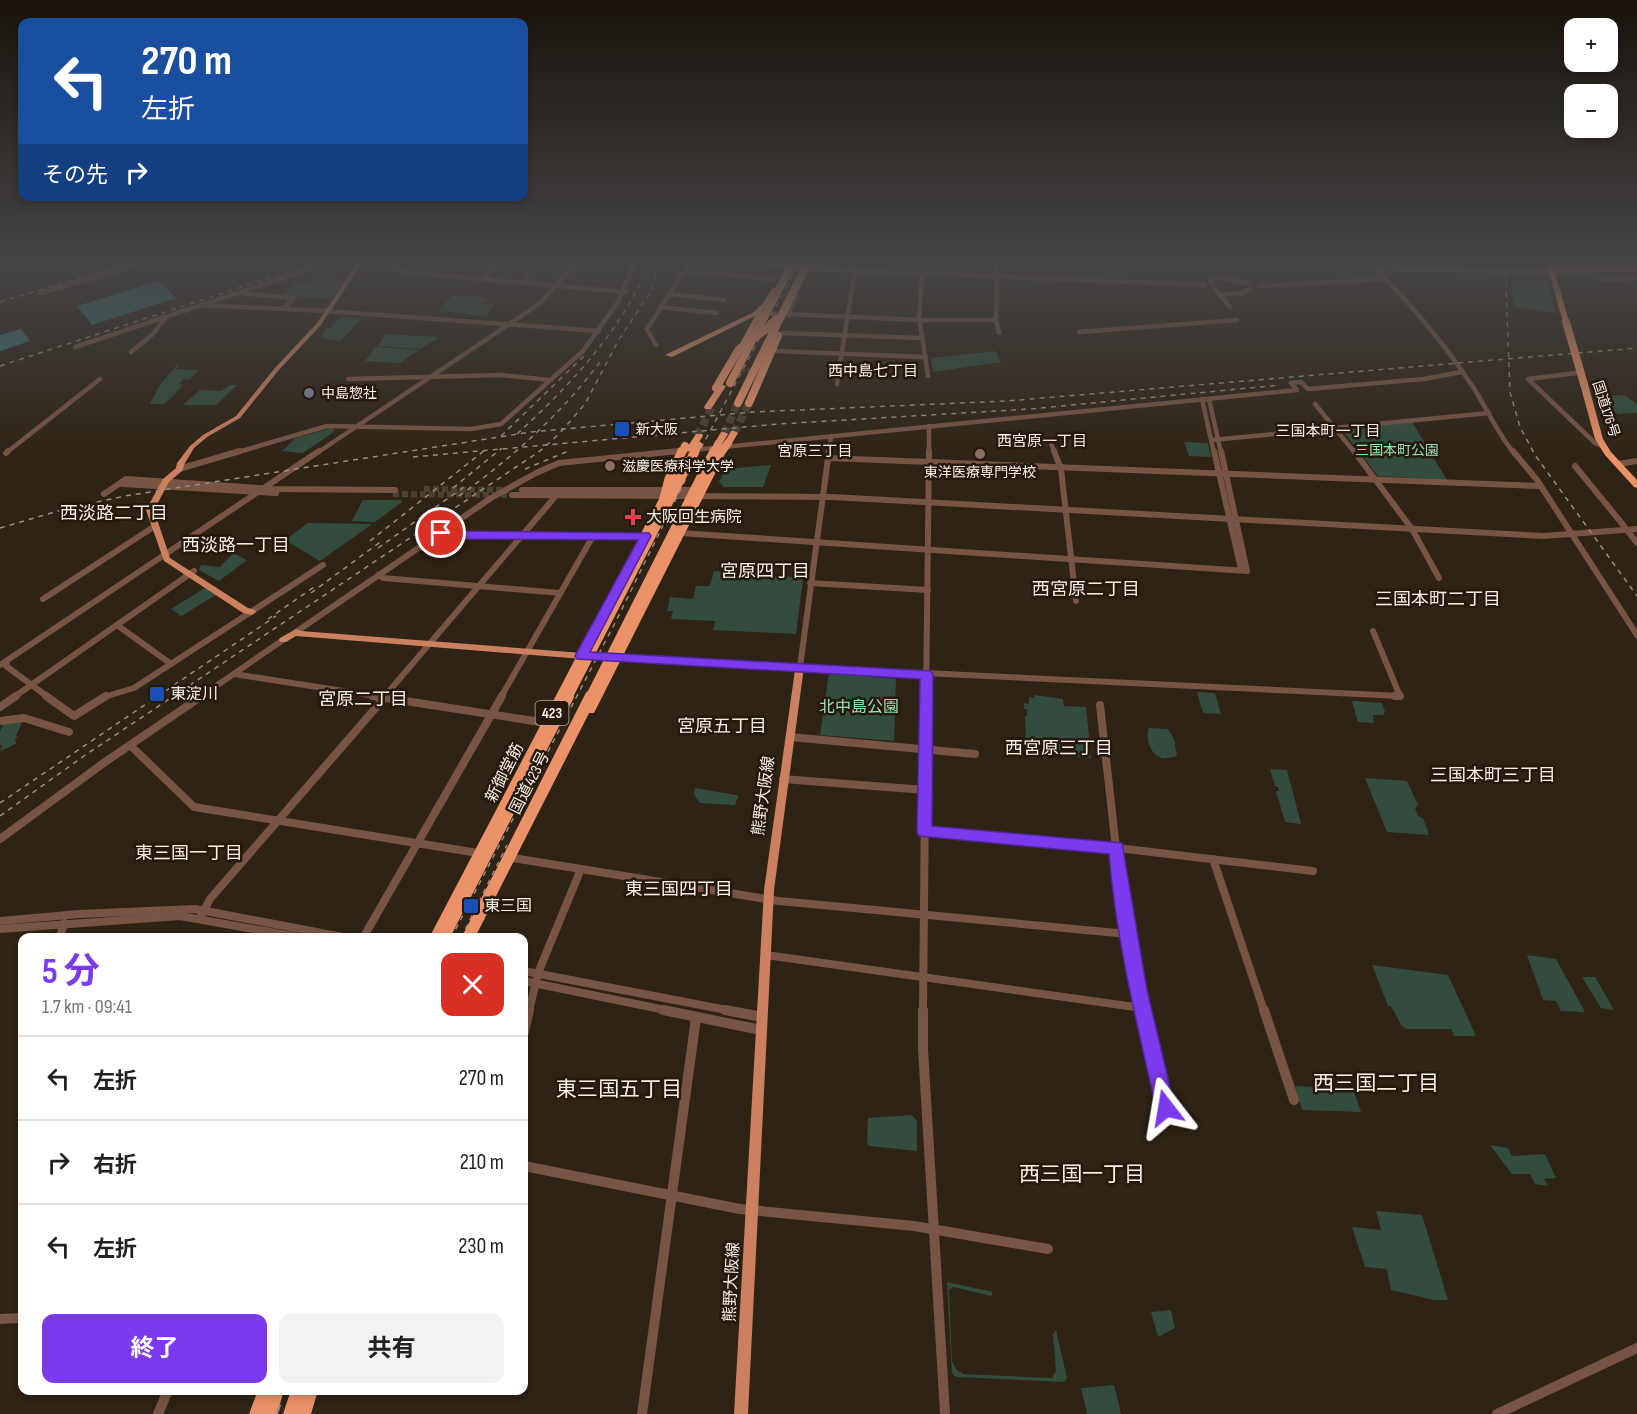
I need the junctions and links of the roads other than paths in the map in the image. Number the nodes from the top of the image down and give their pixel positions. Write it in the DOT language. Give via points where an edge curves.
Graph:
graph roads {
  1 [pos="133,328"];
  2 [pos="158,328"];
  3 [pos="314,328"];
  4 [pos="496,328"];
  5 [pos="503,328"];
  6 [pos="560,328"];
  7 [pos="601,328"];
  8 [pos="647,328"];
  9 [pos="725,328"];
  10 [pos="751,328"];
  11 [pos="756,328"];
  12 [pos="766,328"];
  13 [pos="777,328"];
  14 [pos="781,328"];
  15 [pos="846,328"];
  16 [pos="920,328"];
  17 [pos="998,328"];
  18 [pos="1131,328"];
  19 [pos="1425,328"];
  20 [pos="1568,328"];
  21 [pos="599,331"];
  22 [pos="1078,332"];
  23 [pos="781,333"];
  24 [pos="999,333"];
  25 [pos="845,336"];
  26 [pos="922,338"];
  27 [pos="656,345"];
  28 [pos="75,347"];
  29 [pos="772,351"];
  30 [pos="131,352"];
  31 [pos="669,355"];
  32 [pos="842,355"];
  33 [pos="926,357"];
  34 [pos="1459,373"];
  35 [pos="1576,373"];
  36 [pos="928,376"];
  37 [pos="424,377"];
  38 [pos="431,377"];
  39 [pos="100,379"];
  40 [pos="348,379"];
  41 [pos="551,380"];
  42 [pos="837,384"];
  43 [pos="719,387"];
  44 [pos="1205,399"];
  45 [pos="713,403"];
  46 [pos="1315,404"];
  47 [pos="1487,413"];
  48 [pos="351,425"];
  49 [pos="359,425"];
  50 [pos="929,426"];
  51 [pos="1335,427"];
  52 [pos="831,436"];
  53 [pos="1214,439"];
  54 [pos="1050,441"];
  55 [pos="1604,447"];
  56 [pos="6,453"];
  57 [pos="828,458"];
  58 [pos="929,463"];
  59 [pos="1637,463"];
  60 [pos="1618,464"];
  61 [pos="1575,466"];
  62 [pos="179,469"];
  63 [pos="1061,469"];
  64 [pos="1223,474"];
  65 [pos="1375,480"];
  66 [pos="165,483"];
  67 [pos="1637,485"];
  68 [pos="177,486"];
  69 [pos="1539,486"];
  70 [pos="265,488"];
  71 [pos="255,491"];
  72 [pos="513,492"];
  73 [pos="668,492"];
  74 [pos="159,493"];
  75 [pos="700,493"];
  76 [pos="104,494"];
  77 [pos="822,495"];
  78 [pos="554,498"];
  79 [pos="929,501"];
  80 [pos="1066,508"];
  81 [pos="1232,517"];
  82 [pos="155,526"];
  83 [pos="1637,526"];
  84 [pos="1411,527"];
  85 [pos="1625,527"];
  86 [pos="1570,532"];
  87 [pos="441,533"];
  88 [pos="680,533"];
  89 [pos="524,535"];
  90 [pos="593,536"];
  91 [pos="645,536"];
  92 [pos="816,541"];
  93 [pos="1637,543"];
  94 [pos="928,549"];
  95 [pos="164,553"];
  96 [pos="1071,558"];
  97 [pos="323,564"];
  98 [pos="193,573"];
  99 [pos="378,575"];
  100 [pos="1438,578"];
  101 [pos="810,583"];
  102 [pos="480,586"];
  103 [pos="928,590"];
  104 [pos="560,593"];
  105 [pos="618,598"];
  106 [pos="42,599"];
  107 [pos="1076,602"];
  108 [pos="638,605"];
  109 [pos="252,612"];
  110 [pos="117,626"];
  111 [pos="1373,631"];
  112 [pos="296,632"];
  113 [pos="1637,634"];
  114 [pos="283,640"];
  115 [pos="432,643"];
  116 [pos="527,651"];
  117 [pos="582,656"];
  118 [pos="618,658"];
  119 [pos="4,661"];
  120 [pos="171,664"];
  121 [pos="0,665"];
  122 [pos="800,667"];
  123 [pos="234,674"];
  124 [pos="926,675"];
  125 [pos="32,684"];
  126 [pos="384,698"];
  127 [pos="576,702"];
  128 [pos="1100,705"];
  129 [pos="0,707"];
  130 [pos="490,714"];
  131 [pos="0,721"];
  132 [pos="547,723"];
  133 [pos="69,732"];
  134 [pos="789,737"];
  135 [pos="130,745"];
  136 [pos="925,750"];
  137 [pos="975,754"];
  138 [pos="783,779"];
  139 [pos="925,790"];
  140 [pos="509,793"];
  141 [pos="544,799"];
  142 [pos="278,821"];
  143 [pos="924,832"];
  144 [pos="0,839"];
  145 [pos="417,843"];
  146 [pos="1117,848"];
  147 [pos="478,853"];
  148 [pos="513,858"];
  149 [pos="1213,859"];
  150 [pos="581,869"];
  151 [pos="1313,871"];
  152 [pos="768,899"];
  153 [pos="202,914"];
  154 [pos="923,914"];
  155 [pos="69,916"];
  156 [pos="484,917"];
  157 [pos="0,921"];
  158 [pos="64,925"];
  159 [pos="0,928"];
  160 [pos="61,933"];
  161 [pos="283,933"];
  162 [pos="318,933"];
  163 [pos="366,933"];
  164 [pos="438,933"];
  165 [pos="446,933"];
  166 [pos="471,933"];
  167 [pos="472,933"];
  168 [pos="476,933"];
  169 [pos="1128,934"];
  170 [pos="766,956"];
  171 [pos="528,972"];
  172 [pos="537,973"];
  173 [pos="923,977"];
  174 [pos="528,982"];
  175 [pos="535,984"];
  176 [pos="1142,1008"];
  177 [pos="528,1015"];
  178 [pos="762,1017"];
  179 [pos="696,1018"];
  180 [pos="761,1030"];
  181 [pos="1294,1100"];
  182 [pos="1166,1108"];
  183 [pos="528,1167"];
  184 [pos="672,1196"];
  185 [pos="752,1211"];
  186 [pos="934,1229"];
  187 [pos="1048,1249"];
  188 [pos="18,1318"];
  189 [pos="0,1319"];
  190 [pos="1637,1348"];
  191 [pos="166,1395"];
  192 [pos="265,1395"];
  193 [pos="274,1395"];
  194 [pos="298,1395"];
  195 [pos="308,1395"];
  196 [pos="158,1414"];
  197 [pos="258,1414"];
  198 [pos="268,1414"];
  199 [pos="292,1414"];
  200 [pos="302,1414"];
  201 [pos="642,1414"];
  202 [pos="741,1414"];
  203 [pos="945,1414"];
  204 [pos="1497,1414"];
  1 -- 28 [label="street"];
  2 -- 30 [label="street"];
  3 -- 62 [label="main road" via="238,417 198,441"];
  4 -- 37 [label="street"];
  5 -- 38 [label="street"];
  6 -- 21 [label="street"];
  7 -- 21 [label="street"];
  8 -- 27 [label="street"];
  9 -- 31 [label="highway, bridge"];
  10 -- 43 [label="highway, bridge"];
  11 -- 45 [label="highway, bridge"];
  12 -- 43 [label="highway, bridge" via="739,349"];
  13 -- 29 [label="highway, bridge" via="743,403"];
  14 -- 29 [label="highway"];
  15 -- 25 [label="street"];
  16 -- 26 [label="street"];
  17 -- 24 [label="street"];
  18 -- 22 [label="street"];
  19 -- 34 [label="street"];
  20 -- 55 [label="highway, 国道176号, bridge"];
  21 -- 41 [label="street"];
  23 -- 25 [label="street"];
  25 -- 26 [label="street"];
  25 -- 32 [label="street"];
  26 -- 33 [label="street"];
  29 -- 32 [label="street"];
  32 -- 33 [label="street"];
  32 -- 42 [label="street"];
  33 -- 36 [label="street"];
  34 -- 44 [label="street" via="1308,389 1301,382 1291,383 1297,390"];
  34 -- 47 [label="street"];
  35 -- 55 [label="street" via="1528,379 1595,444"];
  37 -- 38 [label="street"];
  37 -- 40 [label="street"];
  37 -- 48 [label="street"];
  38 -- 41 [label="street" via="500,375"];
  38 -- 49 [label="street"];
  39 -- 56 [label="street"];
  41 -- 49 [label="street" via="495,426 471,429"];
  43 -- 45 [label="highway"];
  43 -- 45 [label="highway"];
  44 -- 50 [label="street"];
  44 -- 53 [label="street"];
  46 -- 51 [label="street"];
  47 -- 51 [label="street"];
  47 -- 69 [label="street" via="1503,441"];
  48 -- 49 [label="street"];
  48 -- 62 [label="street" via="314,430"];
  48 -- 71 [label="street"];
  49 -- 70 [label="street"];
  50 -- 52 [label="street"];
  50 -- 58 [label="street"];
  51 -- 53 [label="street"];
  51 -- 65 [label="street"];
  52 -- 57 [label="street"];
  52 -- 87 [label="street" via="559,463 506,489"];
  53 -- 64 [label="street"];
  54 -- 63 [label="street"];
  55 -- 60 [label="highway, 国道176号"];
  57 -- 58 [label="street"];
  57 -- 77 [label="street"];
  58 -- 63 [label="street"];
  58 -- 79 [label="street"];
  59 -- 60 [label="street"];
  60 -- 67 [label="highway, 国道176号"];
  61 -- 85 [label="street"];
  62 -- 66 [label="main road"];
  63 -- 64 [label="street"];
  63 -- 80 [label="street"];
  64 -- 65 [label="street"];
  64 -- 81 [label="street"];
  65 -- 69 [label="street"];
  65 -- 84 [label="street"];
  66 -- 68 [label="street"];
  66 -- 71 [label="street"];
  66 -- 74 [label="main road"];
  66 -- 76 [label="street" via="124,481"];
  68 -- 71 [label="street"];
  68 -- 74 [label="street"];
  69 -- 86 [label="street"];
  70 -- 71 [label="street"];
  70 -- 71 [label="street" via="394,492"];
  71 -- 95 [label="street"];
  72 -- 73 [label="street"];
  73 -- 75 [label="street"];
  73 -- 91 [label="highway, 国道423号 / 423"];
  73 -- 105 [label="highway, 新御堂筋 / 423, bridge" via="697,436 658,523"];
  74 -- 82 [label="main road" via="150,510"];
  75 -- 77 [label="street"];
  75 -- 88 [label="highway, 国道423号 / 423"];
  75 -- 108 [label="highway, 国道423号 / 423, bridge" via="729,433"];
  77 -- 79 [label="street"];
  77 -- 92 [label="street"];
  78 -- 89 [label="street"];
  79 -- 80 [label="street"];
  79 -- 94 [label="street"];
  80 -- 81 [label="street"];
  80 -- 96 [label="street"];
  81 -- 84 [label="street"];
  81 -- 96 [label="street" via="1244,570"];
  82 -- 95 [label="main road"];
  82 -- 106 [label="street"];
  83 -- 85 [label="street"];
  84 -- 86 [label="street" via="1543,536"];
  84 -- 100 [label="street"];
  85 -- 86 [label="street"];
  85 -- 93 [label="street"];
  86 -- 113 [label="street"];
  87 -- 89 [label="street"];
  87 -- 99 [label="street"];
  88 -- 92 [label="street"];
  88 -- 118 [label="highway, 国道423号 / 423"];
  89 -- 90 [label="street"];
  89 -- 102 [label="street"];
  90 -- 91 [label="street"];
  90 -- 104 [label="street"];
  91 -- 117 [label="highway, 国道423号 / 423"];
  92 -- 94 [label="street"];
  92 -- 101 [label="street"];
  94 -- 96 [label="street"];
  94 -- 103 [label="street"];
  95 -- 98 [label="main road" via="167,559"];
  95 -- 119 [label="street"];
  96 -- 107 [label="street"];
  97 -- 109 [label="street"];
  98 -- 109 [label="main road"];
  98 -- 110 [label="street"];
  99 -- 102 [label="street"];
  99 -- 112 [label="street"];
  101 -- 103 [label="street"];
  101 -- 122 [label="street"];
  102 -- 104 [label="street"];
  102 -- 115 [label="street"];
  103 -- 124 [label="street"];
  104 -- 116 [label="street"];
  105 -- 127 [label="highway, bridge"];
  105 -- 165 [label="highway, 新御堂筋 / 423, bridge"];
  108 -- 127 [label="highway, bridge"];
  108 -- 166 [label="highway, 423, bridge"];
  109 -- 120 [label="street"];
  110 -- 120 [label="street"];
  110 -- 125 [label="street"];
  111 -- 124 [label="street" via="1400,696"];
  112 -- 114 [label="main road"];
  112 -- 115 [label="main road"];
  114 -- 123 [label="street"];
  115 -- 116 [label="main road"];
  115 -- 126 [label="street"];
  116 -- 117 [label="main road"];
  116 -- 130 [label="street"];
  117 -- 118 [label="main road"];
  117 -- 132 [label="highway, 国道423号 / 423"];
  118 -- 122 [label="main road"];
  118 -- 141 [label="highway, 国道423号 / 423"];
  119 -- 121 [label="street"];
  119 -- 125 [label="street"];
  120 -- 125 [label="street" via="131,690 107,695 74,716"];
  122 -- 124 [label="street"];
  122 -- 134 [label="main road, 熊野大阪線"];
  123 -- 126 [label="street"];
  123 -- 135 [label="street"];
  124 -- 136 [label="street"];
  125 -- 129 [label="street"];
  126 -- 130 [label="street"];
  126 -- 142 [label="street"];
  127 -- 140 [label="highway" via="534,770"];
  127 -- 141 [label="highway" via="547,772"];
  128 -- 146 [label="street"];
  130 -- 132 [label="street"];
  130 -- 145 [label="street"];
  131 -- 133 [label="street" via="24,718"];
  132 -- 140 [label="highway, 国道423号 / 423"];
  134 -- 136 [label="street"];
  134 -- 138 [label="main road, 熊野大阪線"];
  135 -- 142 [label="street" via="195,807"];
  135 -- 144 [label="street"];
  136 -- 137 [label="street"];
  136 -- 139 [label="street"];
  138 -- 139 [label="street"];
  138 -- 152 [label="main road, 熊野大阪線"];
  139 -- 143 [label="street"];
  140 -- 147 [label="highway, 国道423号 / 423"];
  141 -- 148 [label="highway, 国道423号 / 423"];
  142 -- 145 [label="street"];
  142 -- 153 [label="street"];
  143 -- 146 [label="street"];
  143 -- 154 [label="street"];
  145 -- 147 [label="street"];
  145 -- 163 [label="street"];
  146 -- 149 [label="street"];
  146 -- 169 [label="street"];
  147 -- 164 [label="highway, 国道423号 / 423"];
  148 -- 150 [label="street"];
  148 -- 156 [label="highway, 国道423号 / 423"];
  149 -- 151 [label="street"];
  149 -- 181 [label="street"];
  150 -- 152 [label="street"];
  150 -- 172 [label="street"];
  152 -- 154 [label="street"];
  152 -- 170 [label="main road, 熊野大阪線"];
  153 -- 155 [label="street" via="175,909"];
  153 -- 158 [label="street"];
  153 -- 161 [label="street"];
  153 -- 162 [label="street"];
  154 -- 169 [label="street"];
  154 -- 173 [label="street"];
  155 -- 157 [label="street"];
  155 -- 158 [label="street"];
  156 -- 167 [label="highway"];
  156 -- 168 [label="highway, 国道423号 / 423"];
  158 -- 159 [label="street"];
  158 -- 160 [label="street"];
  169 -- 176 [label="street"];
  170 -- 173 [label="street"];
  170 -- 178 [label="main road, 熊野大阪線"];
  171 -- 172 [label="street"];
  172 -- 175 [label="street"];
  172 -- 178 [label="street"];
  173 -- 176 [label="street"];
  173 -- 186 [label="street" via="922,1049"];
  174 -- 175 [label="street"];
  175 -- 177 [label="street"];
  175 -- 179 [label="street"];
  176 -- 182 [label="street"];
  178 -- 180 [label="main road, 熊野大阪線"];
  179 -- 180 [label="street"];
  179 -- 184 [label="street"];
  180 -- 185 [label="main road, 熊野大阪線"];
  183 -- 184 [label="street"];
  184 -- 185 [label="street"];
  184 -- 201 [label="street"];
  185 -- 186 [label="street"];
  185 -- 202 [label="main road, 熊野大阪線"];
  186 -- 187 [label="street"];
  186 -- 203 [label="street"];
  188 -- 189 [label="street"];
  190 -- 204 [label="street"];
  191 -- 196 [label="street"];
  192 -- 197 [label="highway"];
  193 -- 198 [label="highway"];
  194 -- 199 [label="highway"];
  195 -- 200 [label="highway"];
}
